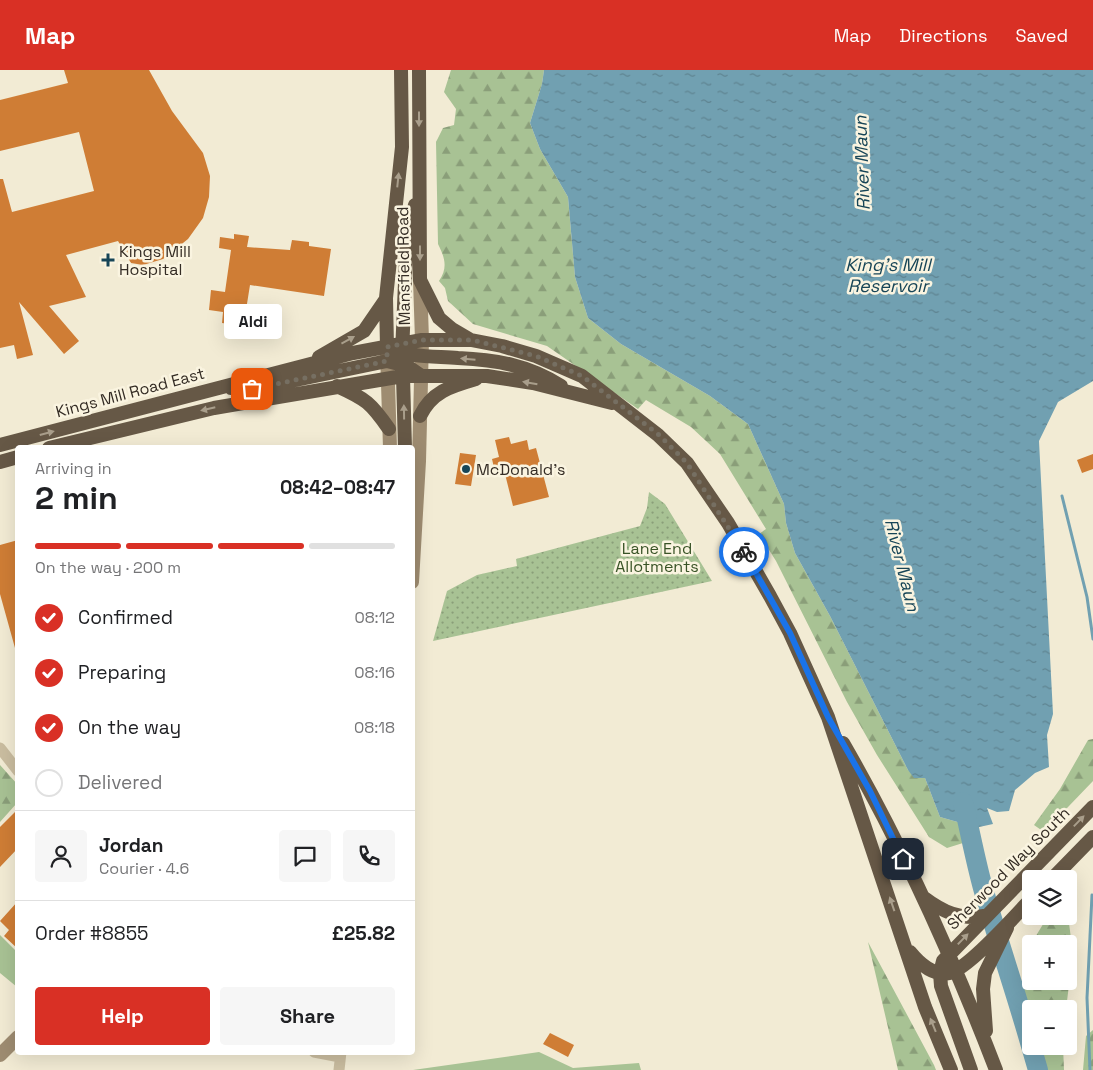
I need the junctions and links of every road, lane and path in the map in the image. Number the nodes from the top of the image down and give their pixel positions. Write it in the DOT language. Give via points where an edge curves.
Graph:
graph roads {
  1 [pos="400,70"];
  2 [pos="419,70"];
  3 [pos="420,190"];
  4 [pos="420,280"];
  5 [pos="386,298"];
  6 [pos="422,340"];
  7 [pos="472,340"];
  8 [pos="402,358"];
  9 [pos="306,366"];
  10 [pos="421,376"];
  11 [pos="487,376"];
  12 [pos="386,378"];
  13 [pos="337,386"];
  14 [pos="217,387"];
  15 [pos="572,393"];
  16 [pos="616,404"];
  17 [pos="420,416"];
  18 [pos="389,430"];
  19 [pos="61,445"];
  20 [pos="390,445"];
  21 [pos="405,445"];
  22 [pos="0,446"];
  23 [pos="15,458"];
  24 [pos="0,462"];
  25 [pos="415,520"];
  26 [pos="828,717"];
  27 [pos="0,748"];
  28 [pos="15,767"];
  29 [pos="1093,807"];
  30 [pos="1093,837"];
  31 [pos="1061,870"];
  32 [pos="923,897"];
  33 [pos="1022,908"];
  34 [pos="979,919"];
  35 [pos="1011,919"];
  36 [pos="908,950"];
  37 [pos="948,954"];
  38 [pos="955,971"];
  39 [pos="940,973"];
  40 [pos="15,1040"];
  41 [pos="987,1047"];
  42 [pos="0,1055"];
  43 [pos="341,1055"];
  44 [pos="339,1070"];
  45 [pos="952,1070"];
  46 [pos="971,1070"];
  47 [pos="996,1070"];
  5 -- 1 [label="highway, Mansfield Road, one-way" via="402,147"];
  2 -- 3 [label="highway, Mansfield Road, one-way"];
  3 -- 4 [label="highway, Mansfield Road, one-way"];
  3 -- 8 [label="highway" via="407,236"];
  4 -- 6 [label="main road, Mansfield Road"];
  4 -- 7 [label="highway" via="439,318"];
  5 -- 8 [label="highway, Mansfield Road"];
  9 -- 5 [label="highway, one-way" via="364,331"];
  6 -- 7 [label="highway"];
  6 -- 8 [label="highway"];
  7 -- 16 [label="highway" via="536,356 582,376"];
  8 -- 9 [label="highway, Kings Mill Road East" via="354,352"];
  8 -- 10 [label="highway"];
  8 -- 12 [label="highway, Kings Mill Road East"];
  8 -- 14 [label="highway" via="252,389"];
  15 -- 8 [label="highway, one-way" via="540,372 514,365 478,359"];
  21 -- 8 [label="highway, one-way"];
  9 -- 14 [label="highway, Kings Mill Road East"];
  10 -- 11 [label="highway"];
  10 -- 17 [label="main road"];
  15 -- 11 [label="highway, one-way"];
  11 -- 17 [label="highway" via="444,389 427,403"];
  12 -- 13 [label="highway, Kings Mill Road East"];
  12 -- 18 [label="main road"];
  13 -- 18 [label="highway" via="372,405"];
  13 -- 19 [label="highway, Kings Mill Road East, one-way" via="214,408"];
  22 -- 14 [label="highway, Kings Mill Road East, one-way"];
  15 -- 16 [label="highway"];
  16 -- 26 [label="highway" via="658,434 695,474 770,596"];
  17 -- 25 [label="main road"];
  18 -- 20 [label="main road"];
  23 -- 24 [label="highway"];
  26 -- 32 [label="highway" via="870,791"];
  36 -- 26 [label="highway, one-way"];
  27 -- 28 [label="street"];
  34 -- 29 [label="highway, Sherwood Way South, one-way"];
  30 -- 31 [label="highway"];
  32 -- 34 [label="highway" via="951,914"];
  32 -- 37 [label="highway"];
  33 -- 35 [label="highway"];
  37 -- 34 [label="highway, Sherwood Way South, one-way"];
  35 -- 38 [label="highway"];
  35 -- 41 [label="highway" via="990,962 983,989"];
  36 -- 39 [label="highway" via="926,968"];
  45 -- 36 [label="highway, one-way" via="925,1007"];
  37 -- 38 [label="highway"];
  37 -- 39 [label="highway"];
  38 -- 39 [label="highway"];
  38 -- 41 [label="highway"];
  39 -- 46 [label="highway" via="945,1000"];
  40 -- 42 [label="main road"];
  41 -- 47 [label="highway"];
  43 -- 44 [label="street"];
}
